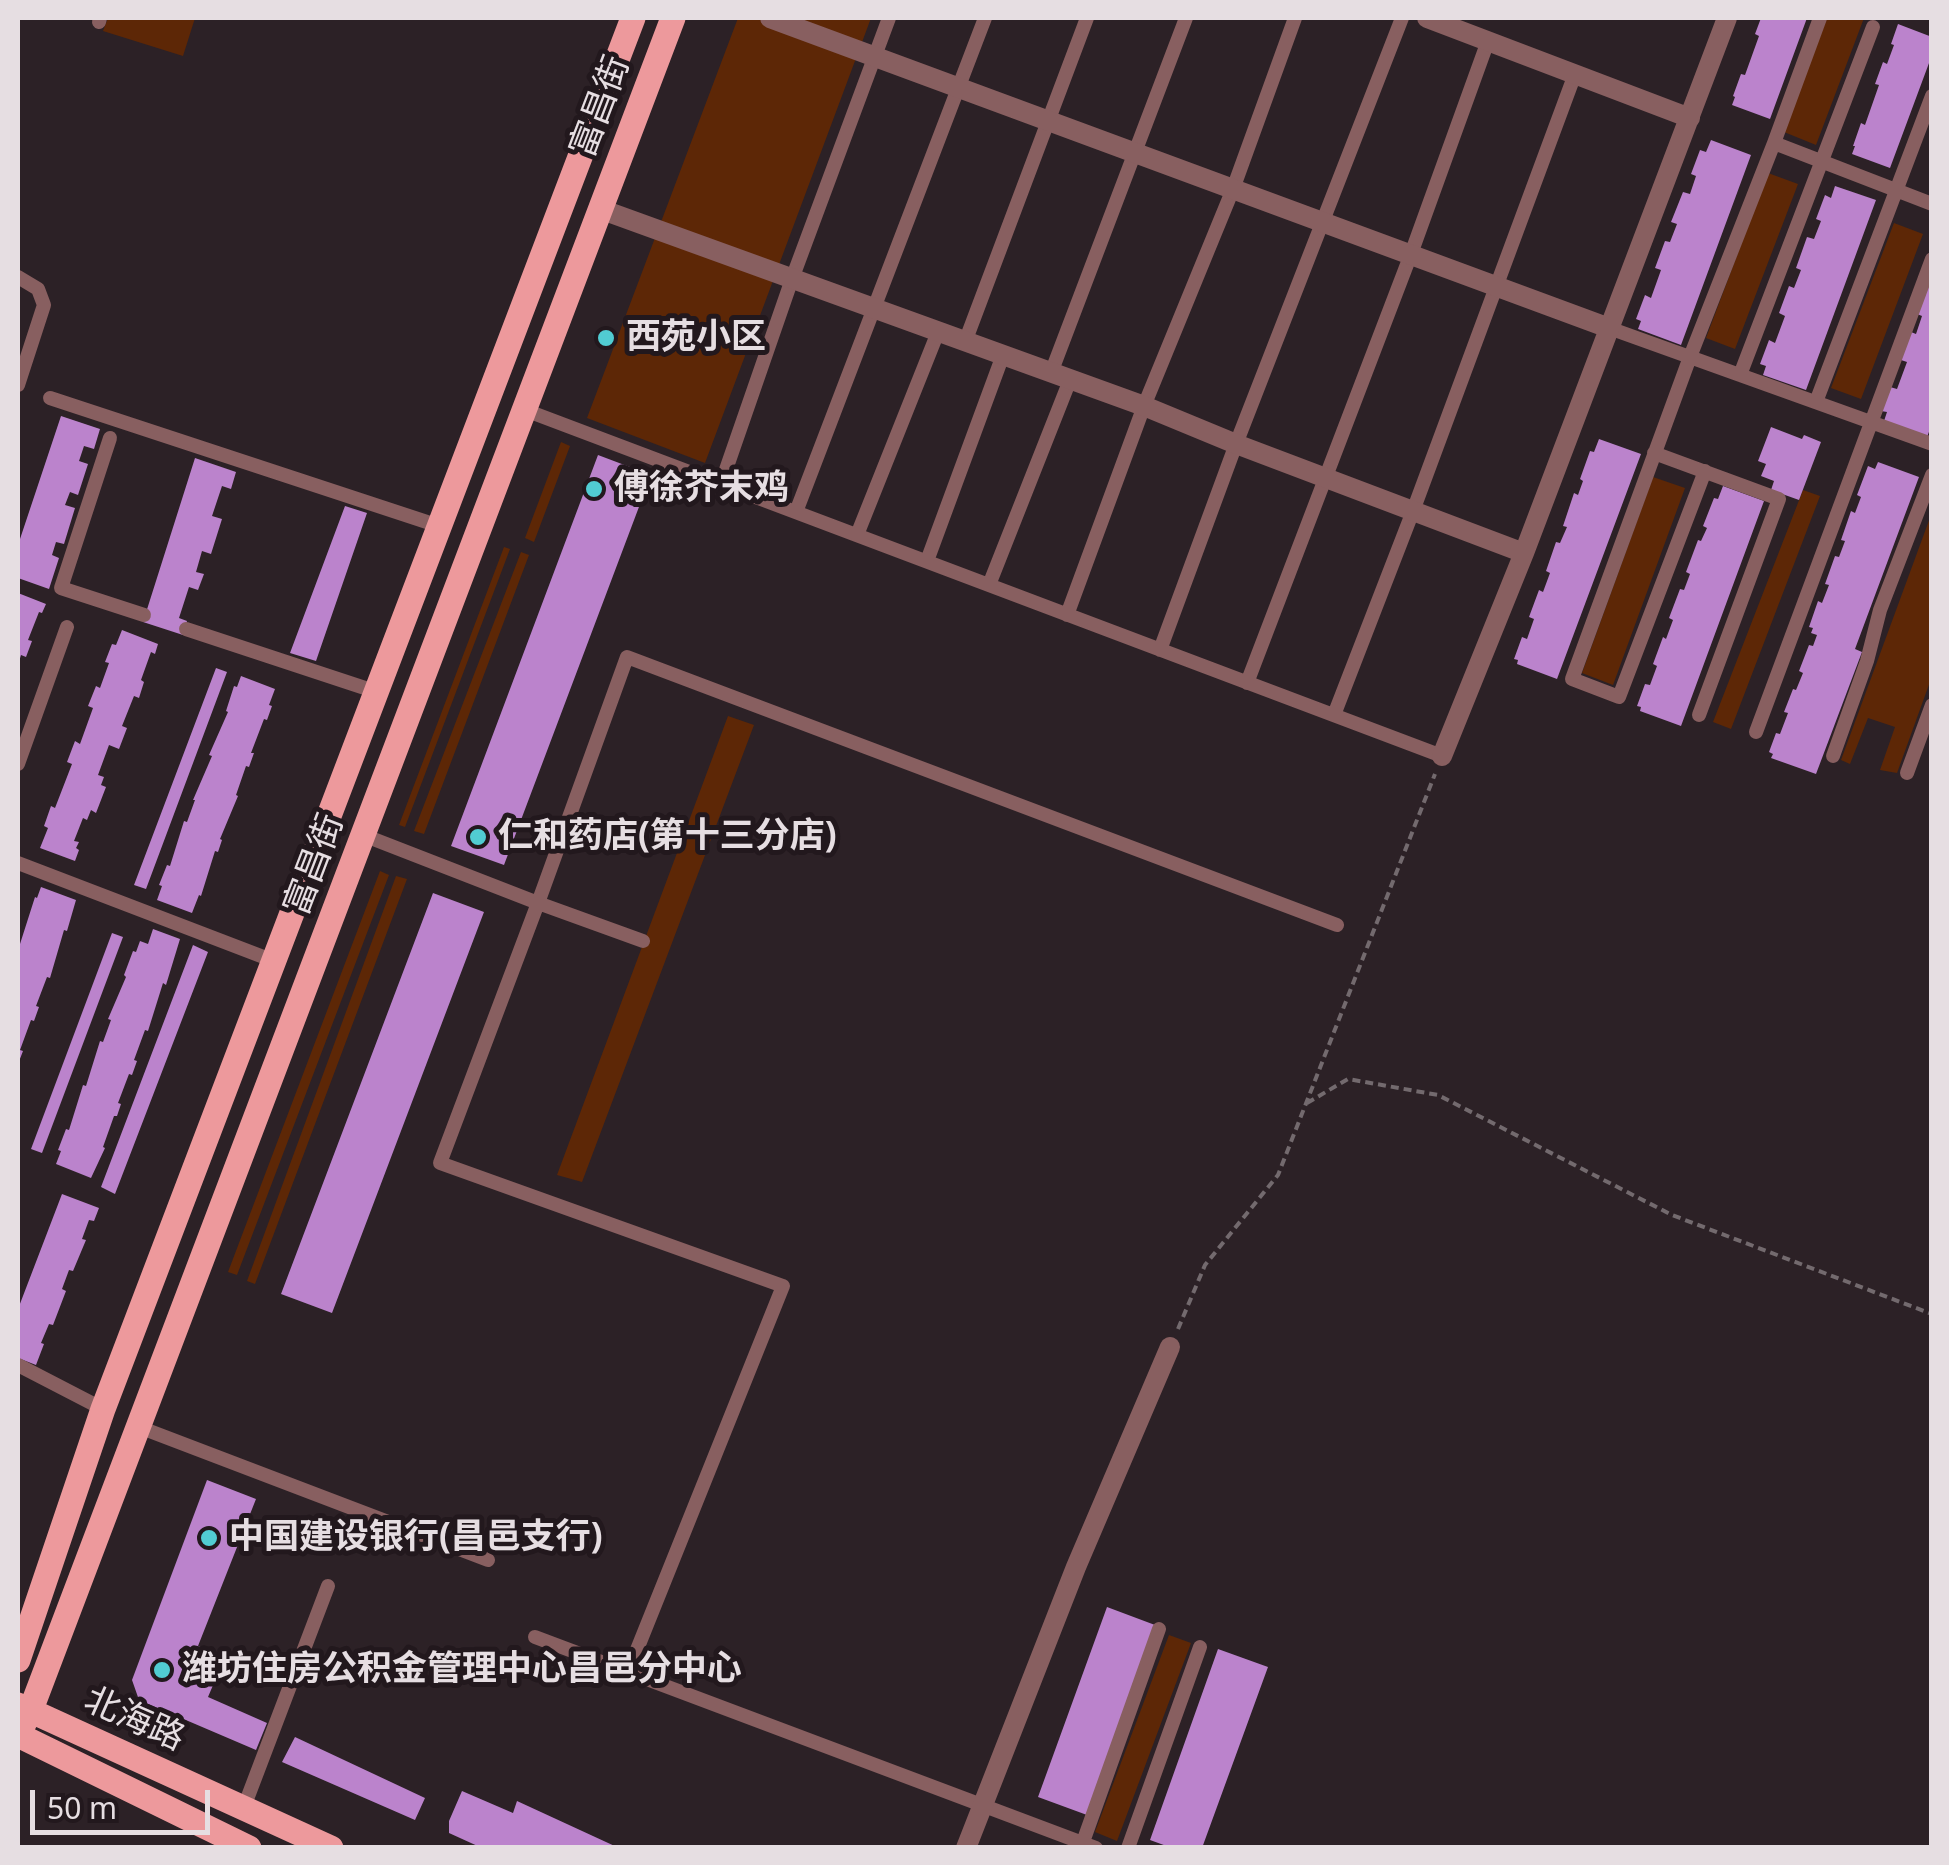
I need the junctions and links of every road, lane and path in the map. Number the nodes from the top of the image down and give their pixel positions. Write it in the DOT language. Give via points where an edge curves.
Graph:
graph roads {
  1 [pos="633,18"];
  2 [pos="673,18"];
  3 [pos="770,18"];
  4 [pos="889,18"];
  5 [pos="985,18"];
  6 [pos="1087,18"];
  7 [pos="1186,18"];
  8 [pos="1295,18"];
  9 [pos="1402,18"];
  10 [pos="1427,18"];
  11 [pos="1727,18"];
  12 [pos="1820,18"];
  13 [pos="1873,26"];
  14 [pos="1488,41"];
  15 [pos="875,56"];
  16 [pos="1576,74"];
  17 [pos="958,87"];
  18 [pos="1932,96"];
  19 [pos="1690,118"];
  20 [pos="1048,121"];
  21 [pos="1774,144"];
  22 [pos="1135,152"];
  23 [pos="1821,161"];
  24 [pos="1233,189"];
  25 [pos="1896,190"];
  26 [pos="1932,204"];
  27 [pos="600,210"];
  28 [pos="1323,222"];
  29 [pos="1411,254"];
  30 [pos="1932,259"];
  31 [pos="18,278"];
  32 [pos="792,279"];
  33 [pos="1498,286"];
  34 [pos="874,309"];
  35 [pos="1610,328"];
  36 [pos="938,332"];
  37 [pos="966,342"];
  38 [pos="1003,355"];
  39 [pos="1690,357"];
  40 [pos="1740,375"];
  41 [pos="1060,376"];
  42 [pos="18,385"];
  43 [pos="50,398"];
  44 [pos="1816,402"];
  45 [pos="1144,406"];
  46 [pos="524,410"];
  47 [pos="1869,422"];
  48 [pos="110,438"];
  49 [pos="1236,444"];
  50 [pos="1932,444"];
  51 [pos="1654,453"];
  52 [pos="1705,472"];
  53 [pos="1932,475"];
  54 [pos="1327,479"];
  55 [pos="721,484"];
  56 [pos="1413,511"];
  57 [pos="796,512"];
  58 [pos="440,526"];
  59 [pos="857,535"];
  60 [pos="1524,553"];
  61 [pos="927,562"];
  62 [pos="990,585"];
  63 [pos="1067,614"];
  64 [pos="144,615"];
  65 [pos="66,627"];
  66 [pos="186,628"];
  67 [pos="1160,650"];
  68 [pos="1248,682"];
  69 [pos="377,692"];
  70 [pos="1932,705"];
  71 [pos="1334,715"];
  72 [pos="1699,715"];
  73 [pos="1756,732"];
  74 [pos="1442,756"];
  75 [pos="1833,756"];
  76 [pos="18,764"];
  77 [pos="1907,774"];
  78 [pos="363,836"];
  79 [pos="18,863"];
  80 [pos="538,903"];
  81 [pos="1338,926"];
  82 [pos="643,941"];
  83 [pos="274,960"];
  84 [pos="1307,1103"];
  85 [pos="1932,1314"];
  86 [pos="1170,1346"];
  87 [pos="18,1364"];
  88 [pos="103,1409"];
  89 [pos="139,1427"];
  90 [pos="488,1560"];
  91 [pos="328,1586"];
  92 [pos="1159,1629"];
  93 [pos="535,1637"];
  94 [pos="1200,1647"];
  95 [pos="18,1660"];
  96 [pos="628,1672"];
  97 [pos="24,1709"];
  98 [pos="18,1735"];
  99 [pos="982,1805"];
  100 [pos="244,1807"];
  101 [pos="1081,1844"];
  102 [pos="248,1848"];
  103 [pos="331,1848"];
  104 [pos="966,1848"];
  105 [pos="1128,1848"];
  1 -- 58 [label="main road, 富昌街"];
  2 -- 27 [label="main road, 富昌街"];
  3 -- 15 [label="street"];
  4 -- 15 [label="lane"];
  5 -- 17 [label="lane"];
  6 -- 20 [label="lane"];
  7 -- 22 [label="lane"];
  8 -- 24 [label="lane"];
  9 -- 28 [label="lane"];
  10 -- 14 [label="street"];
  11 -- 19 [label="street"];
  12 -- 21 [label="lane"];
  13 -- 23 [label="lane"];
  14 -- 16 [label="street"];
  14 -- 29 [label="lane"];
  15 -- 17 [label="street"];
  15 -- 32 [label="lane"];
  16 -- 19 [label="street"];
  16 -- 33 [label="lane"];
  17 -- 20 [label="street"];
  17 -- 34 [label="lane"];
  18 -- 25 [label="lane"];
  19 -- 35 [label="street"];
  20 -- 22 [label="street"];
  20 -- 37 [label="lane"];
  21 -- 23 [label="lane"];
  21 -- 39 [label="lane"];
  22 -- 24 [label="street"];
  22 -- 41 [label="lane"];
  23 -- 25 [label="lane"];
  23 -- 40 [label="lane"];
  24 -- 28 [label="street"];
  24 -- 45 [label="lane"];
  25 -- 26 [label="lane"];
  25 -- 44 [label="lane"];
  27 -- 32 [label="street"];
  27 -- 46 [label="main road, 富昌街"];
  28 -- 29 [label="street"];
  28 -- 49 [label="lane"];
  29 -- 33 [label="street"];
  29 -- 54 [label="lane"];
  30 -- 47 [label="lane"];
  31 -- 42 [label="lane" via="38,289 44,305"];
  32 -- 34 [label="street"];
  32 -- 55 [label="lane"];
  33 -- 35 [label="street"];
  33 -- 56 [label="lane"];
  34 -- 36 [label="street"];
  34 -- 57 [label="lane"];
  35 -- 39 [label="lane"];
  35 -- 60 [label="street"];
  36 -- 37 [label="street"];
  36 -- 59 [label="lane"];
  37 -- 38 [label="street"];
  38 -- 41 [label="street"];
  38 -- 61 [label="lane"];
  39 -- 40 [label="lane"];
  39 -- 51 [label="lane"];
  40 -- 44 [label="lane"];
  41 -- 45 [label="street"];
  41 -- 62 [label="lane"];
  43 -- 58 [label="lane"];
  44 -- 47 [label="lane"];
  45 -- 49 [label="street"];
  45 -- 63 [label="lane"];
  46 -- 55 [label="lane"];
  46 -- 78 [label="main road, 富昌街"];
  47 -- 50 [label="lane"];
  47 -- 73 [label="lane"];
  48 -- 64 [label="lane" via="61,588"];
  49 -- 54 [label="street"];
  49 -- 67 [label="lane"];
  51 -- 52 [label="lane"];
  51 -- 52 [label="lane" via="1572,679 1619,696"];
  52 -- 72 [label="lane" via="1778,498"];
  53 -- 75 [label="lane"];
  54 -- 56 [label="street"];
  54 -- 68 [label="lane"];
  55 -- 57 [label="lane"];
  56 -- 60 [label="street"];
  56 -- 71 [label="lane"];
  57 -- 59 [label="lane"];
  58 -- 69 [label="main road, 富昌街"];
  59 -- 61 [label="lane"];
  60 -- 74 [label="street"];
  61 -- 62 [label="lane"];
  62 -- 63 [label="lane"];
  63 -- 67 [label="lane"];
  65 -- 76 [label="lane"];
  66 -- 69 [label="lane"];
  67 -- 68 [label="lane"];
  68 -- 71 [label="lane"];
  69 -- 83 [label="main road, 富昌街"];
  70 -- 77 [label="lane"];
  71 -- 74 [label="lane"];
  74 -- 84 [label="path"];
  78 -- 80 [label="lane"];
  78 -- 89 [label="main road, 富昌街"];
  79 -- 83 [label="lane"];
  80 -- 81 [label="lane" via="627,656"];
  80 -- 82 [label="lane"];
  80 -- 96 [label="lane" via="440,1163 784,1286"];
  83 -- 88 [label="main road, 富昌街"];
  84 -- 85 [label="path" via="1348,1079 1438,1095 1672,1216"];
  84 -- 86 [label="path" via="1278,1175 1206,1265"];
  86 -- 99 [label="street"];
  87 -- 88 [label="lane"];
  88 -- 95 [label="main road, 富昌街"];
  89 -- 90 [label="lane"];
  89 -- 97 [label="main road, 富昌街"];
  91 -- 100 [label="lane"];
  92 -- 101 [label="lane"];
  93 -- 96 [label="lane"];
  94 -- 105 [label="lane"];
  96 -- 99 [label="lane"];
  97 -- 98 [label="main road, 富昌街"];
  97 -- 100 [label="main road, 北海路"];
  98 -- 102 [label="main road, 北海路"];
  99 -- 101 [label="lane"];
  99 -- 104 [label="street"];
  100 -- 103 [label="main road, 北海路"];
}
